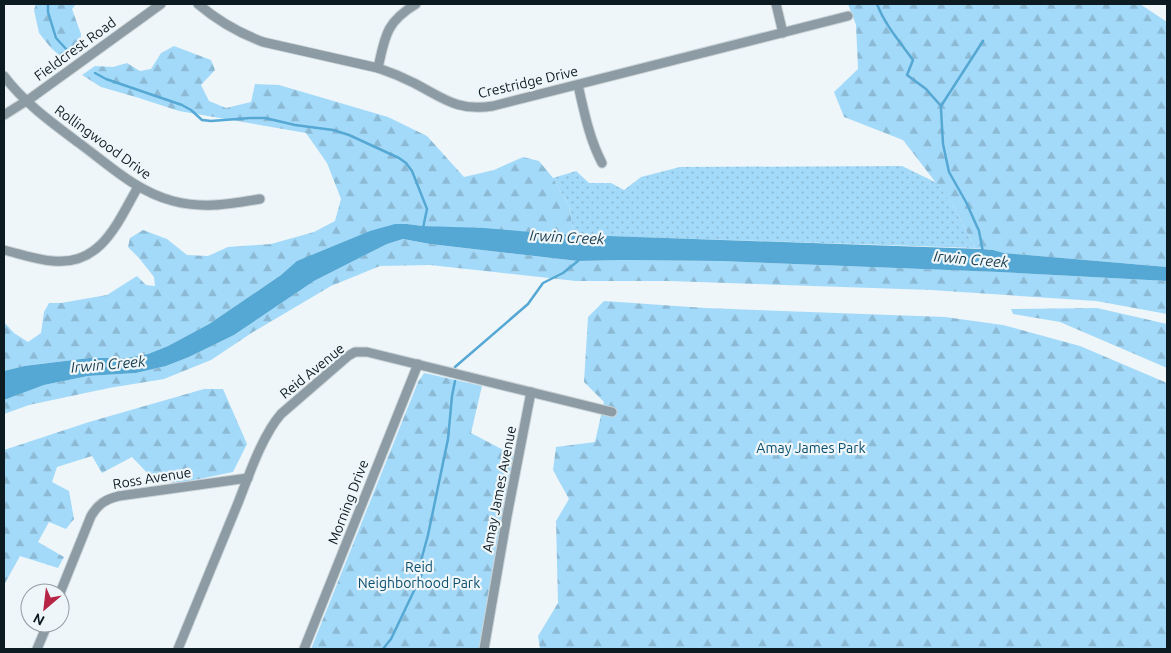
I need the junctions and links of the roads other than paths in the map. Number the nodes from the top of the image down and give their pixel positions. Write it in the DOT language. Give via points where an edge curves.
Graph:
graph roads {
  1 [pos="161,4"];
  2 [pos="198,4"];
  3 [pos="416,4"];
  4 [pos="776,4"];
  5 [pos="848,16"];
  6 [pos="784,33"];
  7 [pos="378,68"];
  8 [pos="4,76"];
  9 [pos="578,85"];
  10 [pos="27,101"];
  11 [pos="4,115"];
  12 [pos="602,163"];
  13 [pos="138,186"];
  14 [pos="260,199"];
  15 [pos="4,250"];
  16 [pos="418,364"];
  17 [pos="531,392"];
  18 [pos="612,412"];
  19 [pos="248,478"];
  20 [pos="64,583"];
  21 [pos="44,633"];
  22 [pos="37,649"];
  23 [pos="178,649"];
  24 [pos="304,649"];
  25 [pos="484,649"];
  1 -- 10 [label="street, Fieldcrest Road"];
  2 -- 7 [label="street, Crestridge Drive" via="228,26 263,42"];
  3 -- 7 [label="street" via="404,11 384,37"];
  4 -- 6 [label="street"];
  5 -- 6 [label="street, Crestridge Drive"];
  6 -- 9 [label="street, Crestridge Drive"];
  7 -- 9 [label="street, Crestridge Drive" via="413,82 447,102 473,108"];
  8 -- 10 [label="street, Rollingwood Drive"];
  9 -- 12 [label="street" via="590,135"];
  10 -- 11 [label="street, Fieldcrest Road"];
  10 -- 13 [label="street, Rollingwood Drive"];
  13 -- 14 [label="street, Rollingwood Drive" via="166,199 194,205 223,205"];
  13 -- 15 [label="street" via="108,238 85,256 63,262"];
  16 -- 17 [label="street, Reid Avenue"];
  16 -- 19 [label="street, Reid Avenue" via="367,352 348,356 274,422"];
  16 -- 24 [label="street, Morning Drive"];
  17 -- 18 [label="street, Reid Avenue"];
  17 -- 25 [label="street, Amay James Avenue"];
  19 -- 20 [label="street, Ross Avenue" via="108,498 95,508"];
  19 -- 23 [label="street, Reid Avenue"];
  21 -- 22 [label="street"];
}
